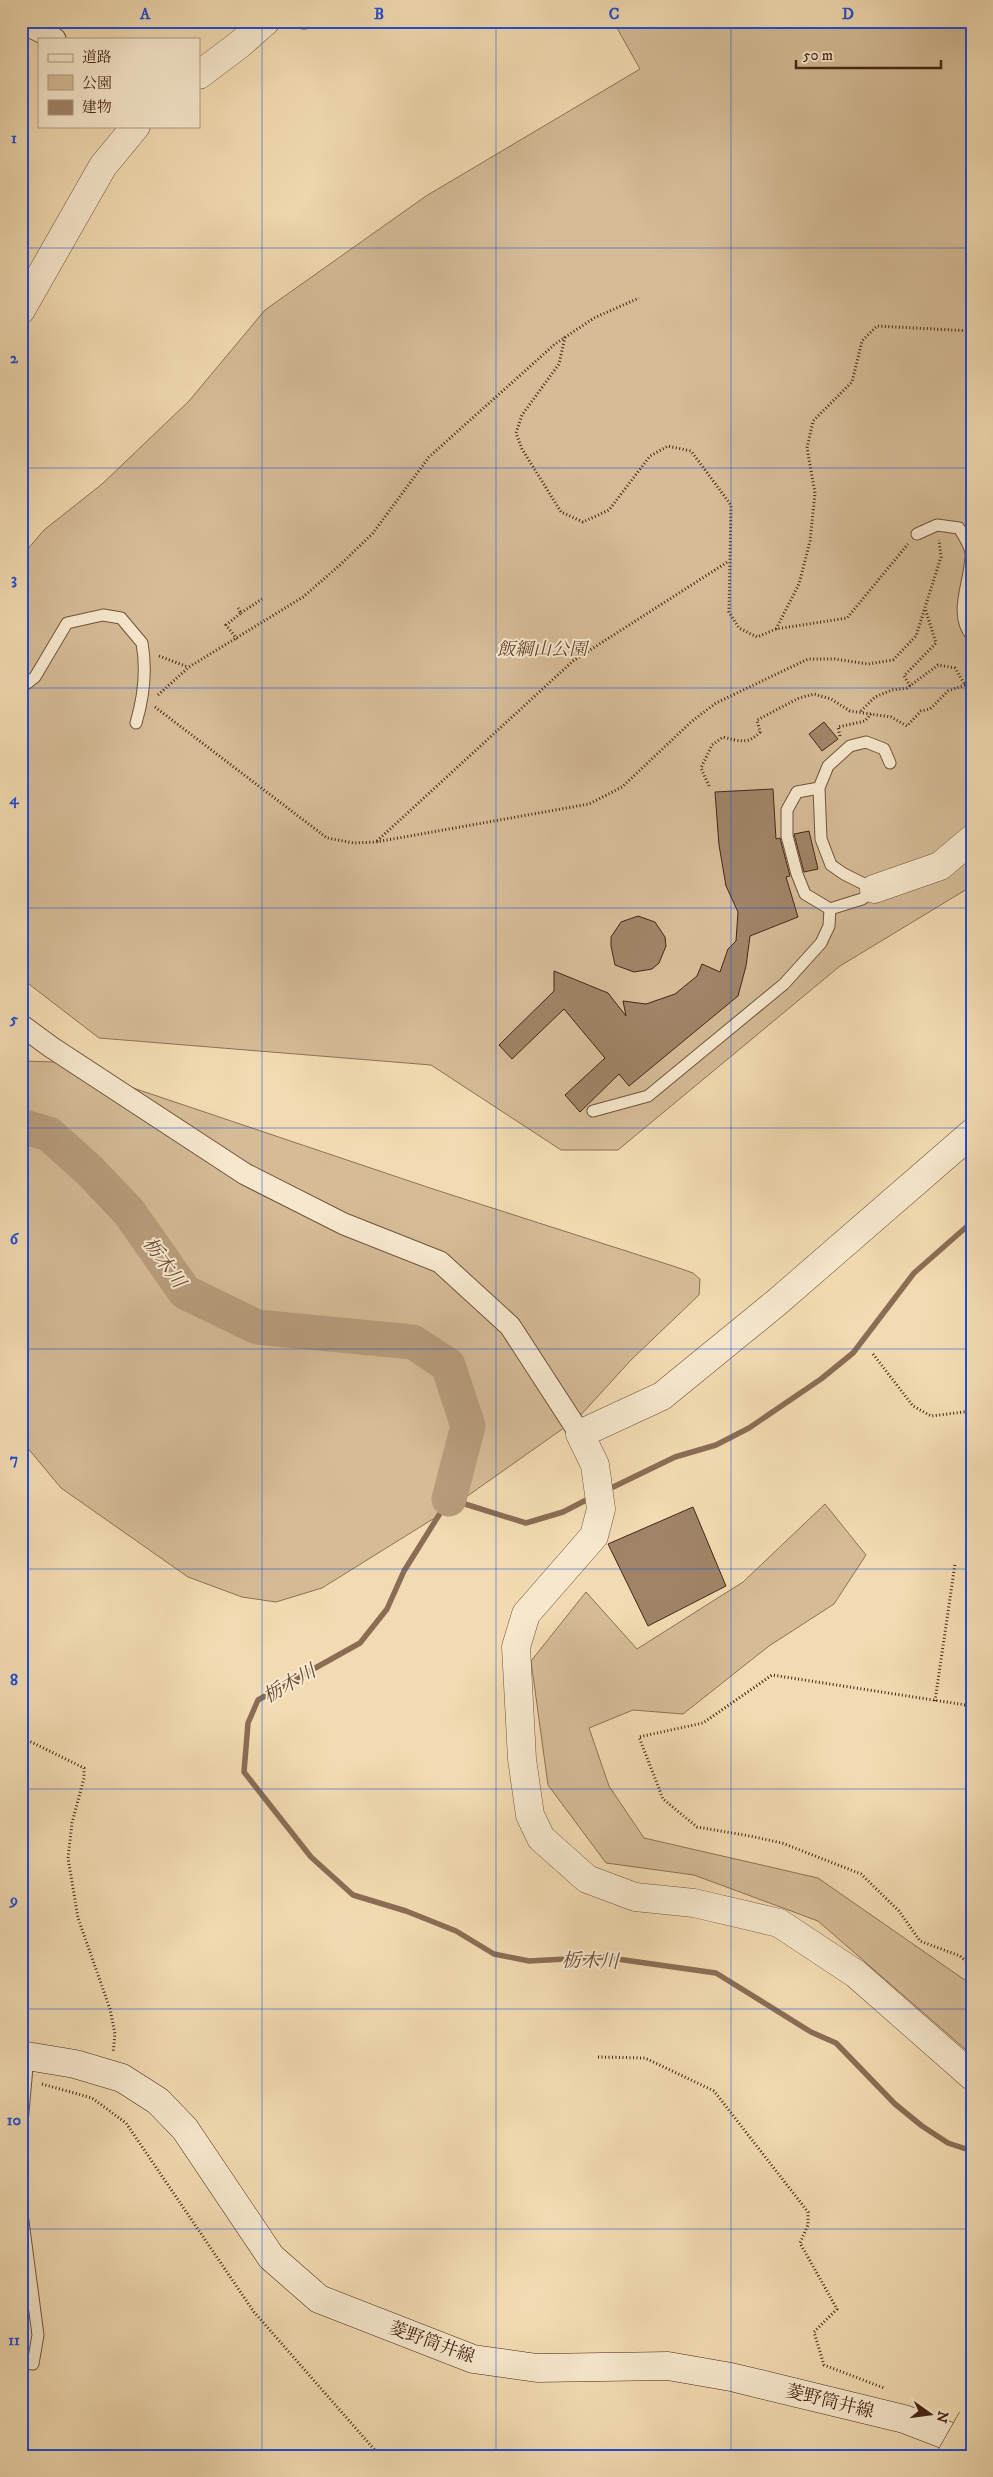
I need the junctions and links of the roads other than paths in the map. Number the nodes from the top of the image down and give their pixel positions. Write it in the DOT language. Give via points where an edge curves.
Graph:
graph roads {
  1 [pos="266,21"];
  2 [pos="289,21"];
  3 [pos="315,21"];
  4 [pos="21,22"];
  5 [pos="53,38"];
  6 [pos="200,74"];
  7 [pos="134,128"];
  8 [pos="21,310"];
  9 [pos="917,534"];
  10 [pos="972,636"];
  11 [pos="21,688"];
  12 [pos="136,723"];
  13 [pos="890,763"];
  14 [pos="819,788"];
  15 [pos="972,839"];
  16 [pos="874,888"];
  17 [pos="830,909"];
  18 [pos="21,1025"];
  19 [pos="593,1111"];
  20 [pos="972,1133"];
  21 [pos="580,1434"];
  22 [pos="25,2063"];
  23 [pos="972,2076"];
  24 [pos="21,2134"];
  25 [pos="21,2206"];
  26 [pos="21,2362"];
  27 [pos="972,2420"];
  28 [pos="972,2445"];
  29 [pos="951,2456"];
  1 -- 6 [label="street"];
  2 -- 3 [label="lane"];
  4 -- 5 [label="street"];
  7 -- 8 [label="street" via="103,166"];
  9 -- 10 [label="lane" via="937,525 959,528 971,550 970,576 961,607"];
  11 -- 12 [label="lane" via="35,677 67,623 103,615 121,618 143,647 142,704"];
  13 -- 14 [label="lane" via="884,749 866,742 850,746 828,766"];
  14 -- 16 [label="lane" via="821,839 831,865"];
  14 -- 17 [label="lane" via="797,792 787,810 787,836 805,894"];
  15 -- 16 [label="street" via="940,866"];
  16 -- 17 [label="lane" via="862,898"];
  17 -- 19 [label="lane" via="829,926 821,943 784,984 648,1096"];
  18 -- 21 [label="street" via="245,1174 344,1224 440,1262 510,1326"];
  20 -- 21 [label="street" via="776,1304 662,1396"];
  21 -- 23 [label="street" via="595,1465 601,1509 594,1536 526,1614 516,1647 522,1759 530,1815 541,1838 587,1880 635,1897 694,1903 779,1922 856,1974"];
  22 -- 24 [label="lane"];
  22 -- 28 [label="street, 菱野筒井線" via="74,2064 122,2078 158,2101 185,2129 270,2257 320,2299 473,2359 537,2368 668,2366 731,2376 904,2418"];
  25 -- 26 [label="lane" via="38,2335 33,2364"];
  27 -- 29 [label="highway, bridge"];
}
